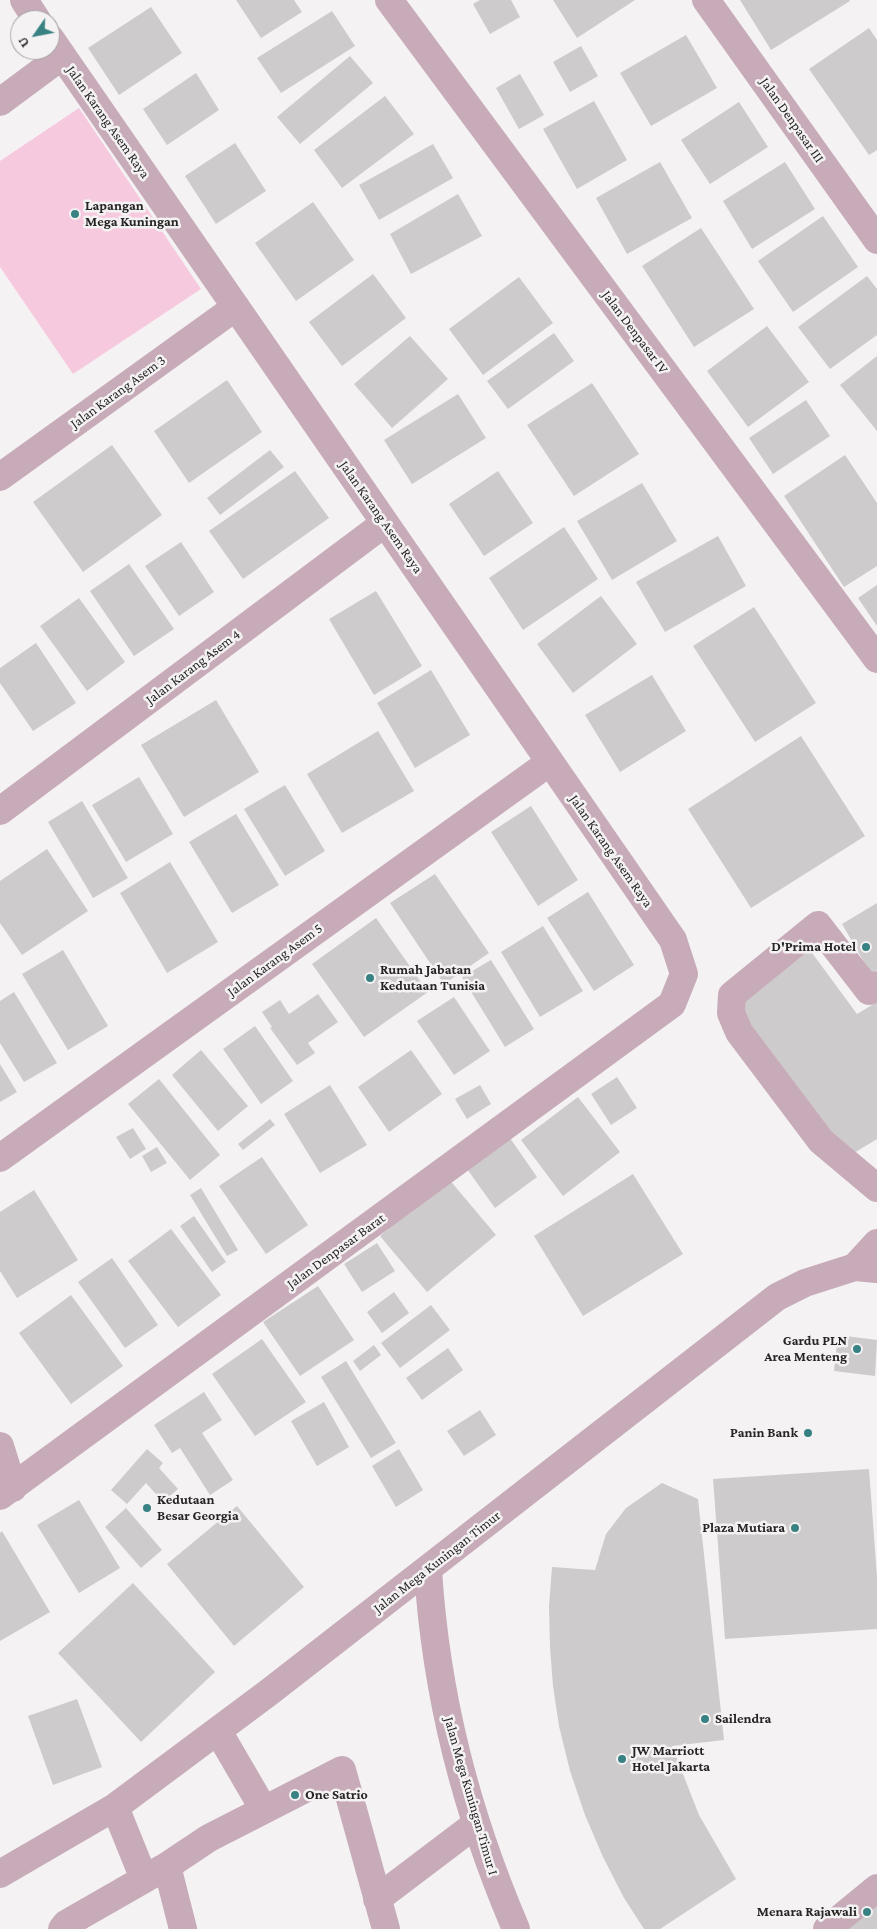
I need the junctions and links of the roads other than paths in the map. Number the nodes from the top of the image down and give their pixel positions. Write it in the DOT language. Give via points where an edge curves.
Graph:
graph roads {
  1 [pos="706,0"];
  2 [pos="395,2"];
  3 [pos="60,53"];
  4 [pos="43,60"];
  5 [pos="0,102"];
  6 [pos="877,240"];
  7 [pos="236,308"];
  8 [pos="0,477"];
  9 [pos="385,523"];
  10 [pos="877,658"];
  11 [pos="550,762"];
  12 [pos="0,811"];
  13 [pos="877,986"];
  14 [pos="672,1004"];
  15 [pos="0,1158"];
  16 [pos="877,1188"];
  17 [pos="877,1243"];
  18 [pos="866,1268"];
  19 [pos="0,1446"];
  20 [pos="6,1492"];
  21 [pos="428,1570"];
  22 [pos="218,1731"];
  23 [pos="116,1807"];
  24 [pos="264,1810"];
  25 [pos="478,1830"];
  26 [pos="155,1872"];
  27 [pos="0,1874"];
  28 [pos="877,1888"];
  29 [pos="377,1899"];
  30 [pos="62,1929"];
  31 [pos="183,1929"];
  32 [pos="386,1929"];
  33 [pos="516,1929"];
  34 [pos="827,1929"];
  1 -- 6 [label="street, Jalan Denpasar III"];
  2 -- 10 [label="street, Jalan Denpasar IV"];
  3 -- 7 [label="street, Jalan Karang Asem Raya"];
  4 -- 5 [label="street"];
  7 -- 8 [label="street, Jalan Karang Asem 3"];
  7 -- 9 [label="street, Jalan Karang Asem Raya"];
  9 -- 11 [label="street, Jalan Karang Asem Raya"];
  9 -- 12 [label="street, Jalan Karang Asem 4"];
  11 -- 14 [label="street, Jalan Karang Asem Raya" via="673,940 684,974"];
  11 -- 15 [label="street, Jalan Karang Asem 5"];
  13 -- 16 [label="street" via="868,990 818,925 732,995 731,1013 738,1032 821,1141"];
  14 -- 20 [label="street, Jalan Denpasar Barat"];
  17 -- 18 [label="street"];
  18 -- 21 [label="street, Jalan Mega Kuningan Timur" via="805,1283 777,1297"];
  19 -- 20 [label="street"];
  21 -- 22 [label="street, Jalan Mega Kuningan Timur"];
  21 -- 25 [label="street, Jalan Mega Kuningan Timur I" via="438,1666 452,1739"];
  22 -- 23 [label="street, Jalan Mega Kuningan Timur"];
  22 -- 24 [label="street"];
  23 -- 26 [label="street"];
  23 -- 27 [label="street, Jalan Mega Kuningan Timur"];
  24 -- 26 [label="street" via="209,1838"];
  24 -- 29 [label="street" via="342,1770"];
  25 -- 29 [label="street"];
  25 -- 33 [label="street, Jalan Mega Kuningan Timur I"];
  26 -- 30 [label="street"];
  26 -- 31 [label="street"];
  28 -- 34 [label="street"];
  29 -- 32 [label="street"];
}
